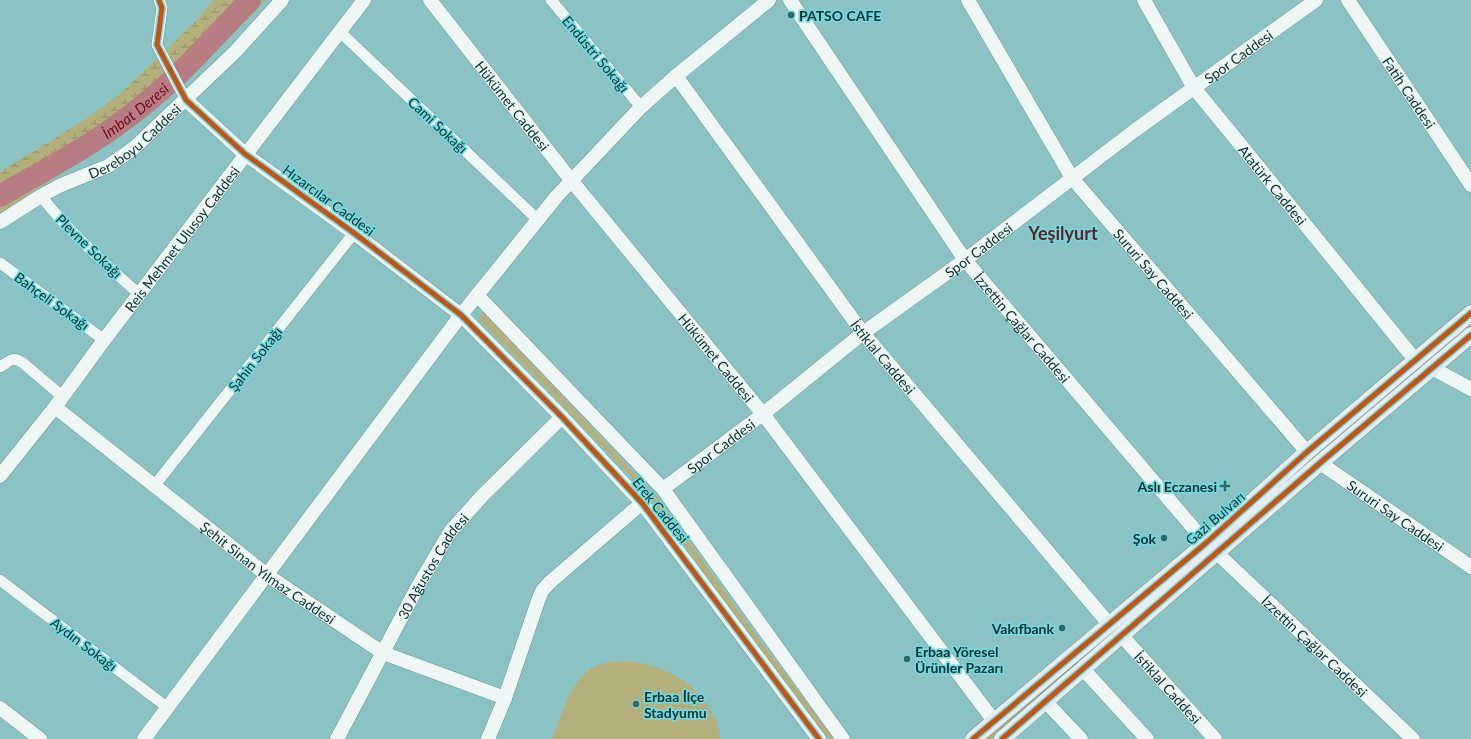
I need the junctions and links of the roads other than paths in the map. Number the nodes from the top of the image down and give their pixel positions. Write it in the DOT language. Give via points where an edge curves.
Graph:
graph roads {
  1 [pos="159,0"];
  2 [pos="282,0"];
  3 [pos="364,0"];
  4 [pos="430,0"];
  5 [pos="551,0"];
  6 [pos="769,0"];
  7 [pos="790,0"];
  8 [pos="968,0"];
  9 [pos="1144,0"];
  10 [pos="1316,0"];
  11 [pos="1348,0"];
  12 [pos="339,31"];
  13 [pos="676,76"];
  14 [pos="1194,88"];
  15 [pos="186,100"];
  16 [pos="641,107"];
  17 [pos="245,154"];
  18 [pos="1072,178"];
  19 [pos="571,180"];
  20 [pos="1471,185"];
  21 [pos="41,196"];
  22 [pos="537,219"];
  23 [pos="0,222"];
  24 [pos="354,233"];
  25 [pos="965,260"];
  26 [pos="0,263"];
  27 [pos="139,294"];
  28 [pos="477,295"];
  29 [pos="1471,313"];
  30 [pos="461,315"];
  31 [pos="863,333"];
  32 [pos="1471,335"];
  33 [pos="104,340"];
  34 [pos="1416,361"];
  35 [pos="0,367"];
  36 [pos="1432,368"];
  37 [pos="1471,389"];
  38 [pos="59,402"];
  39 [pos="763,414"];
  40 [pos="562,417"];
  41 [pos="1306,452"];
  42 [pos="1320,463"];
  43 [pos="0,476"];
  44 [pos="155,485"];
  45 [pos="663,489"];
  46 [pos="642,503"];
  47 [pos="1212,548"];
  48 [pos="1471,567"];
  49 [pos="267,575"];
  50 [pos="0,580"];
  51 [pos="1109,624"];
  52 [pos="1122,636"];
  53 [pos="383,653"];
  54 [pos="1083,669"];
  55 [pos="505,698"];
  56 [pos="1046,701"];
  57 [pos="0,708"];
  58 [pos="168,708"];
  59 [pos="994,721"];
  60 [pos="1009,737"];
  61 [pos="40,739"];
  62 [pos="144,739"];
  63 [pos="337,739"];
  64 [pos="488,739"];
  65 [pos="819,739"];
  66 [pos="843,739"];
  67 [pos="973,739"];
  68 [pos="1081,739"];
  69 [pos="1148,739"];
  70 [pos="1215,739"];
  71 [pos="1413,739"];
  1 -- 15 [label="street" via="162,8 157,45"];
  2 -- 15 [label="street, Dereboyu Caddesi"];
  3 -- 12 [label="street, Reis Mehmet Ulusoy Caddesi"];
  4 -- 19 [label="street, Hükümet Caddesi"];
  5 -- 16 [label="street, Endüstri Sokağı"];
  6 -- 13 [label="street"];
  7 -- 25 [label="street, İzzettin Çağlar Caddesi"];
  8 -- 18 [label="street, Sururi Say Caddesi"];
  9 -- 14 [label="street, Atatürk Caddesi"];
  10 -- 14 [label="street, Spor Caddesi"];
  11 -- 20 [label="street, Fatih Caddesi"];
  12 -- 17 [label="street, Reis Mehmet Ulusoy Caddesi"];
  12 -- 22 [label="street, Cami Sokağı"];
  13 -- 16 [label="street"];
  13 -- 31 [label="street, İstiklal Caddesi"];
  14 -- 18 [label="street, Spor Caddesi"];
  14 -- 34 [label="street, Atatürk Caddesi"];
  15 -- 17 [label="street, Hızarcılar Caddesi"];
  15 -- 21 [label="street, Dereboyu Caddesi" via="120,159"];
  16 -- 19 [label="street"];
  17 -- 24 [label="street, Hızarcılar Caddesi"];
  17 -- 27 [label="street, Reis Mehmet Ulusoy Caddesi"];
  18 -- 25 [label="street, Spor Caddesi"];
  18 -- 41 [label="street, Sururi Say Caddesi"];
  19 -- 22 [label="street"];
  19 -- 39 [label="street, Hükümet Caddesi"];
  21 -- 23 [label="street, Dereboyu Caddesi"];
  21 -- 27 [label="street, Plevne Sokağı" via="74,235"];
  22 -- 28 [label="street"];
  24 -- 30 [label="street, Hızarcılar Caddesi"];
  24 -- 44 [label="street, Şahin Sokağı"];
  25 -- 31 [label="street, Spor Caddesi"];
  25 -- 47 [label="street, İzzettin Çağlar Caddesi"];
  26 -- 33 [label="street, Bahçeli Sokağı"];
  27 -- 33 [label="street, Reis Mehmet Ulusoy Caddesi"];
  28 -- 30 [label="street"];
  28 -- 45 [label="street, Erek Caddesi"];
  29 -- 34 [label="main road, Gazi Bulvarı"];
  30 -- 40 [label="street, Erek Caddesi"];
  30 -- 49 [label="street"];
  31 -- 39 [label="street, Spor Caddesi"];
  31 -- 51 [label="street, İstiklal Caddesi"];
  32 -- 36 [label="main road, Gazi Bulvarı"];
  33 -- 38 [label="street, Reis Mehmet Ulusoy Caddesi"];
  34 -- 41 [label="main road, Gazi Bulvarı"];
  35 -- 38 [label="street" via="11,359 23,363"];
  36 -- 37 [label="street"];
  36 -- 42 [label="main road, Gazi Bulvarı"];
  38 -- 43 [label="street, Reis Mehmet Ulusoy Caddesi"];
  38 -- 44 [label="street, Şehit Sinan Yılmaz Caddesi"];
  39 -- 45 [label="street, Spor Caddesi"];
  39 -- 59 [label="street, Hükümet Caddesi"];
  40 -- 46 [label="street, Erek Caddesi"];
  40 -- 53 [label="street, 30 Ağustos Caddesi" via="482,496 450,532"];
  41 -- 47 [label="main road, Gazi Bulvarı"];
  42 -- 47 [label="main road, Gazi Bulvarı"];
  42 -- 48 [label="street, Sururi Say Caddesi"];
  44 -- 49 [label="street, Şehit Sinan Yılmaz Caddesi"];
  45 -- 66 [label="street, Erek Caddesi"];
  46 -- 55 [label="street" via="542,591"];
  46 -- 65 [label="street, Erek Caddesi"];
  47 -- 51 [label="main road, Gazi Bulvarı"];
  47 -- 52 [label="main road, Gazi Bulvarı"];
  47 -- 71 [label="street, İzzettin Çağlar Caddesi"];
  49 -- 53 [label="street, Şehit Sinan Yılmaz Caddesi"];
  49 -- 58 [label="street"];
  50 -- 58 [label="street, Aydın Sokağı"];
  51 -- 59 [label="main road, Gazi Bulvarı"];
  52 -- 54 [label="main road, Gazi Bulvarı"];
  52 -- 70 [label="street, İstiklal Caddesi"];
  53 -- 55 [label="street, Şehit Sinan Yılmaz Caddesi"];
  53 -- 63 [label="street, 30 Ağustos Caddesi"];
  54 -- 56 [label="main road, Gazi Bulvarı"];
  54 -- 69 [label="street"];
  55 -- 64 [label="street"];
  56 -- 60 [label="main road, Gazi Bulvarı"];
  56 -- 68 [label="street"];
  57 -- 61 [label="street"];
  58 -- 62 [label="street"];
  59 -- 67 [label="main road, Gazi Bulvarı"];
}
